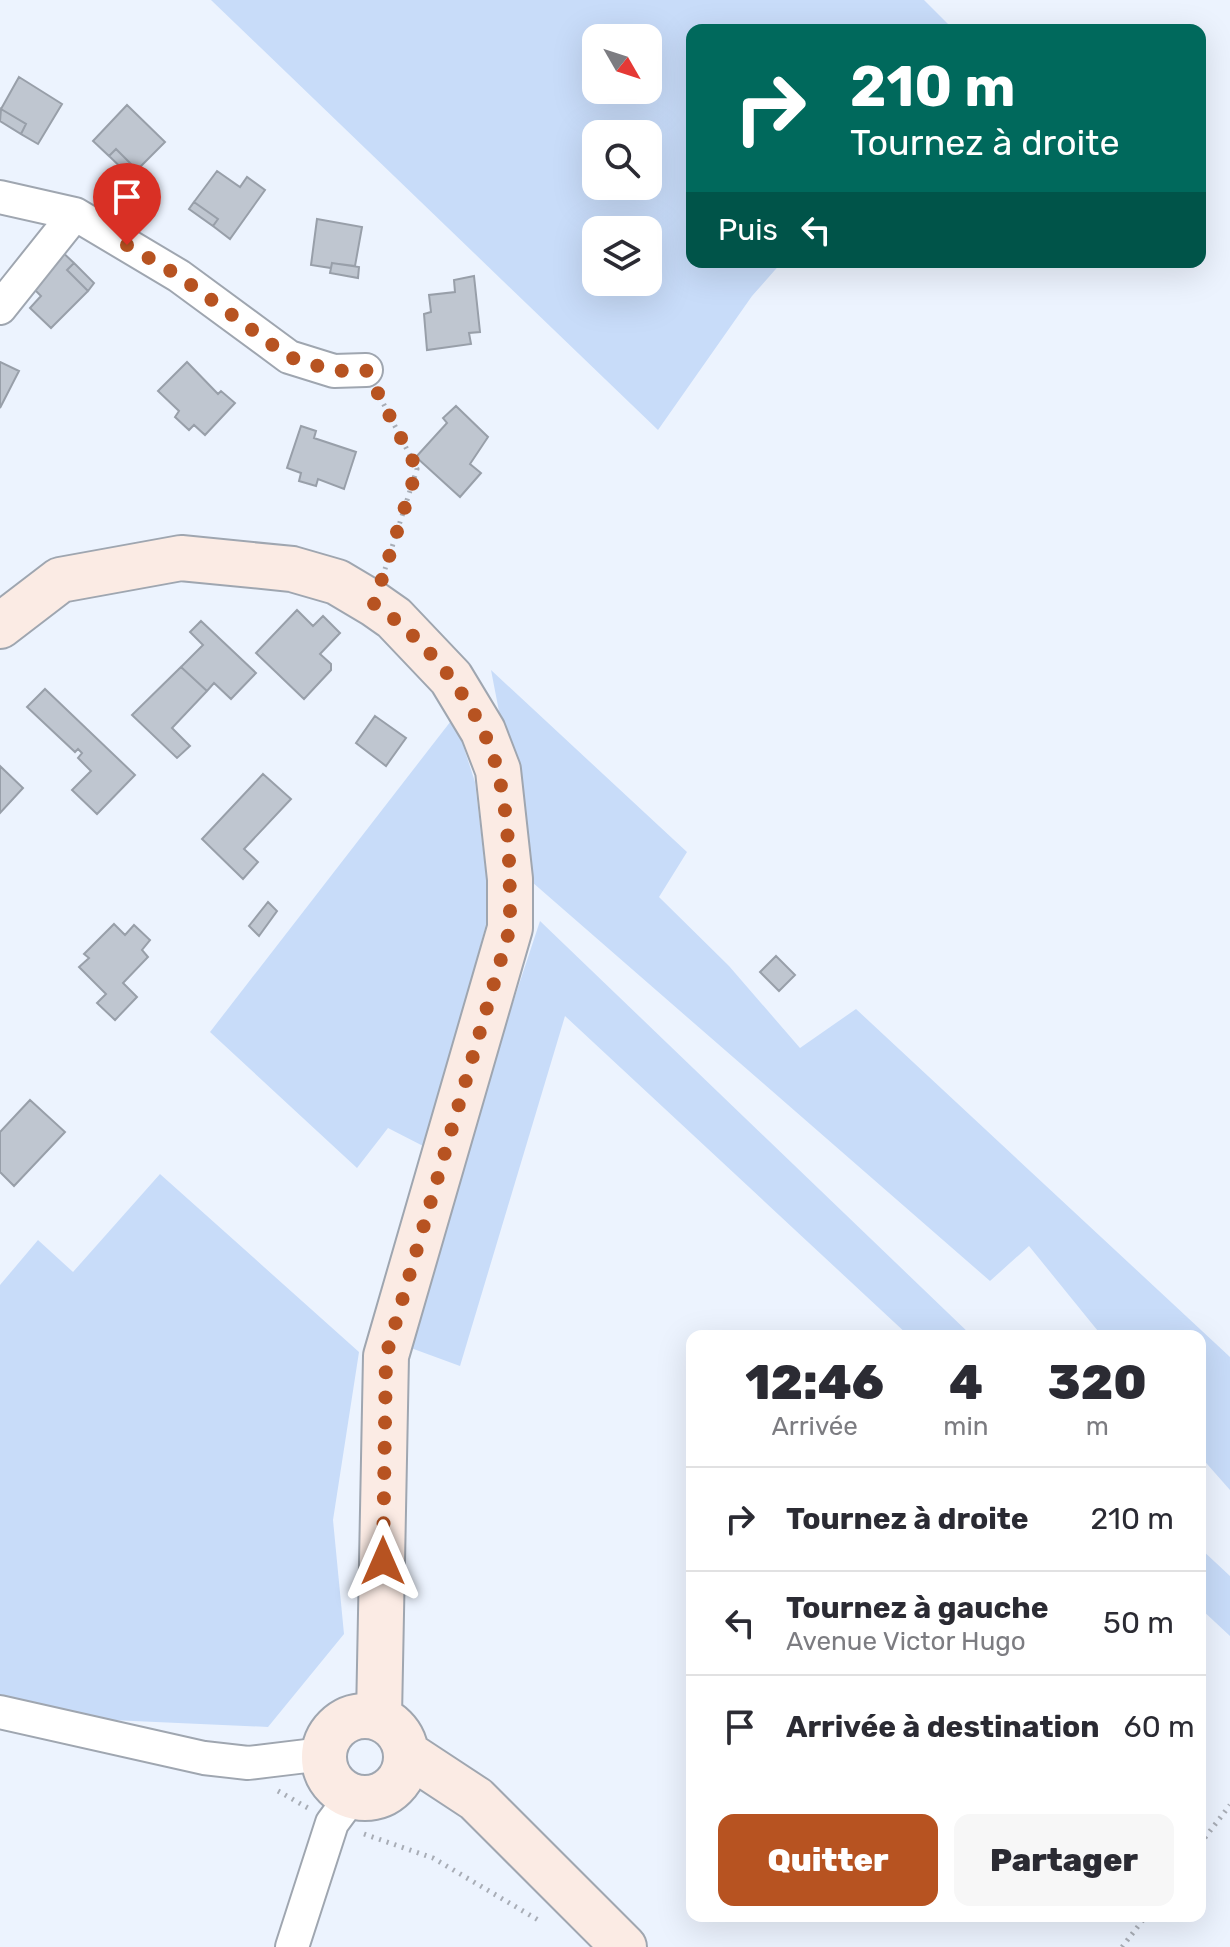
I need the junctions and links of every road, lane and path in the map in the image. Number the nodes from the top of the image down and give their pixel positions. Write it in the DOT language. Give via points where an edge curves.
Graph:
graph roads {
  1 [pos="0,197"];
  2 [pos="75,214"];
  3 [pos="0,308"];
  4 [pos="366,370"];
  5 [pos="374,604"];
  6 [pos="0,626"];
  7 [pos="0,1712"];
  8 [pos="379,1717"];
  9 [pos="406,1753"];
  10 [pos="323,1754"];
  11 [pos="244,1762"];
  12 [pos="1230,1805"];
  13 [pos="342,1809"];
  14 [pos="1206,1836"];
  15 [pos="1141,1922"];
  16 [pos="552,1929"];
  17 [pos="292,1947"];
  18 [pos="624,1947"];
  19 [pos="1122,1947"];
  1 -- 2 [label="street"];
  2 -- 3 [label="street"];
  2 -- 4 [label="street" via="179,276 289,357 334,371"];
  4 -- 5 [label="path" via="417,469"];
  5 -- 6 [label="street" via="337,582 292,569 181,558 60,580"];
  5 -- 8 [label="street" via="451,678 483,731 498,770 510,879 510,928 386,1356"];
  7 -- 11 [label="street" via="204,1758"];
  8 -- 9 [label="street" via="394,1727"];
  8 -- 10 [label="street" via="359,1715 333,1729"];
  9 -- 13 [label="street" via="396,1784"];
  9 -- 18 [label="street" via="476,1799"];
  10 -- 11 [label="street"];
  10 -- 13 [label="street"];
  11 -- 13 [label="path" via="246,1779"];
  12 -- 14 [label="path"];
  13 -- 16 [label="path"];
  13 -- 17 [label="street"];
  15 -- 19 [label="path"];
}
